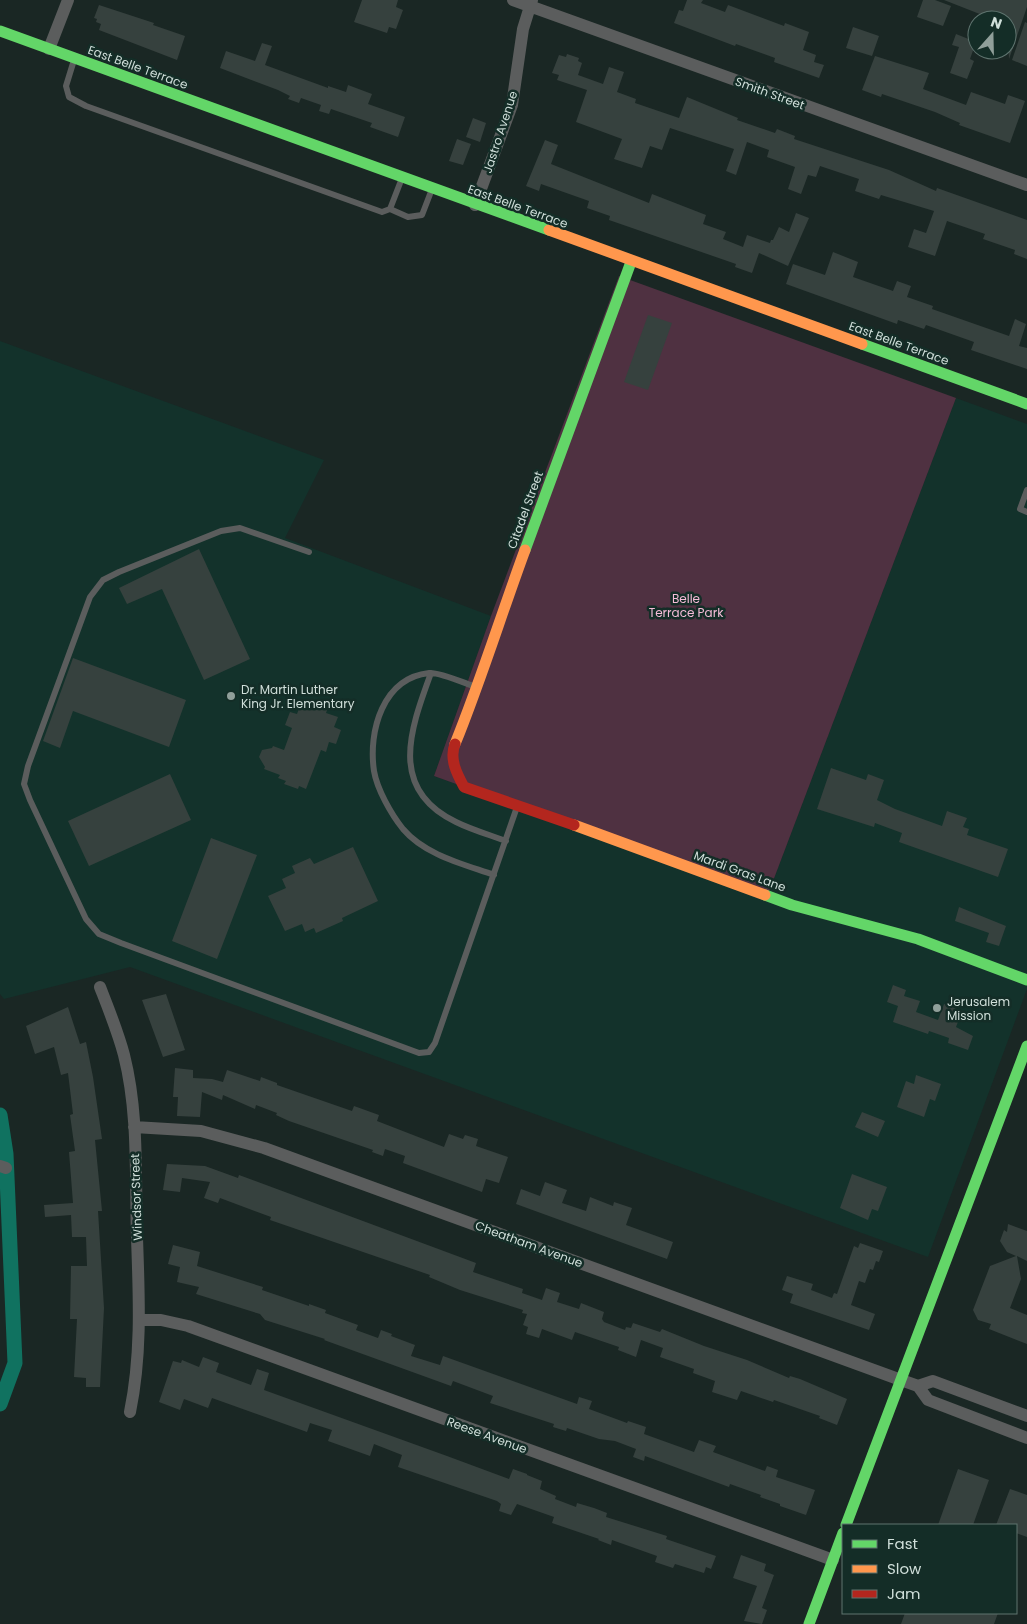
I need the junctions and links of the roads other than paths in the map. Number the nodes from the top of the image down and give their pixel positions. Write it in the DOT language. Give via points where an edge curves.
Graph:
graph roads {
  1 [pos="68,0"];
  2 [pos="513,0"];
  3 [pos="531,3"];
  4 [pos="0,32"];
  5 [pos="49,49"];
  6 [pos="75,58"];
  7 [pos="402,178"];
  8 [pos="1027,185"];
  9 [pos="432,189"];
  10 [pos="475,205"];
  11 [pos="390,208"];
  12 [pos="631,262"];
  13 [pos="1027,404"];
  14 [pos="1027,490"];
  15 [pos="1027,512"];
  16 [pos="310,552"];
  17 [pos="431,673"];
  18 [pos="478,687"];
  19 [pos="455,769"];
  20 [pos="518,804"];
  21 [pos="506,841"];
  22 [pos="494,875"];
  23 [pos="1027,980"];
  24 [pos="100,987"];
  25 [pos="1027,1046"];
  26 [pos="134,1127"];
  27 [pos="139,1320"];
  28 [pos="901,1380"];
  29 [pos="918,1386"];
  30 [pos="130,1412"];
  31 [pos="1027,1416"];
  32 [pos="1027,1438"];
  33 [pos="846,1524"];
  34 [pos="842,1536"];
  35 [pos="833,1560"];
  36 [pos="809,1624"];
  1 -- 5 [label="street"];
  2 -- 3 [label="street, Smith Street"];
  3 -- 8 [label="street, Smith Street"];
  3 -- 10 [label="street, Jastro Avenue" via="523,29 512,105"];
  4 -- 5 [label="street, East Belle Terrace"];
  5 -- 6 [label="street, East Belle Terrace"];
  6 -- 7 [label="street, East Belle Terrace"];
  6 -- 11 [label="lane" via="66,86 69,97 86,106 382,212"];
  7 -- 9 [label="street, East Belle Terrace"];
  7 -- 11 [label="lane"];
  9 -- 10 [label="street, East Belle Terrace"];
  9 -- 11 [label="lane" via="422,215 408,217"];
  10 -- 12 [label="street, East Belle Terrace"];
  12 -- 13 [label="street, East Belle Terrace"];
  12 -- 18 [label="street, Citadel Street" via="496,628"];
  14 -- 15 [label="lane" via="1020,509"];
  16 -- 22 [label="lane" via="240,528 221,531 118,572 103,580 90,597 24,784 86,918 99,934 121,943 419,1053 429,1052 435,1043"];
  17 -- 18 [label="lane"];
  17 -- 21 [label="lane" via="412,725 409,751 413,779 429,803 455,822"];
  17 -- 22 [label="lane" via="408,677 389,694 378,718 373,747 374,772 403,829 423,846"];
  18 -- 19 [label="street, Citadel Street" via="453,750"];
  19 -- 20 [label="street, Mardi Gras Lane" via="464,787"];
  20 -- 21 [label="lane"];
  20 -- 23 [label="street, Mardi Gras Lane" via="792,905 918,939"];
  21 -- 22 [label="lane"];
  24 -- 26 [label="street, Windsor Street" via="124,1056"];
  25 -- 28 [label="street"];
  26 -- 27 [label="street, Windsor Street"];
  26 -- 28 [label="street, Cheatham Avenue" via="201,1131 264,1148"];
  27 -- 30 [label="street, Windsor Street" via="138,1357"];
  27 -- 35 [label="street, Reese Avenue" via="161,1320 188,1326"];
  28 -- 29 [label="street, Cheatham Avenue"];
  28 -- 33 [label="street"];
  29 -- 31 [label="street, Cheatham Avenue" via="933,1381"];
  29 -- 32 [label="street, Cheatham Avenue" via="928,1400"];
  34 -- 35 [label="street"];
  35 -- 36 [label="street"];
}
